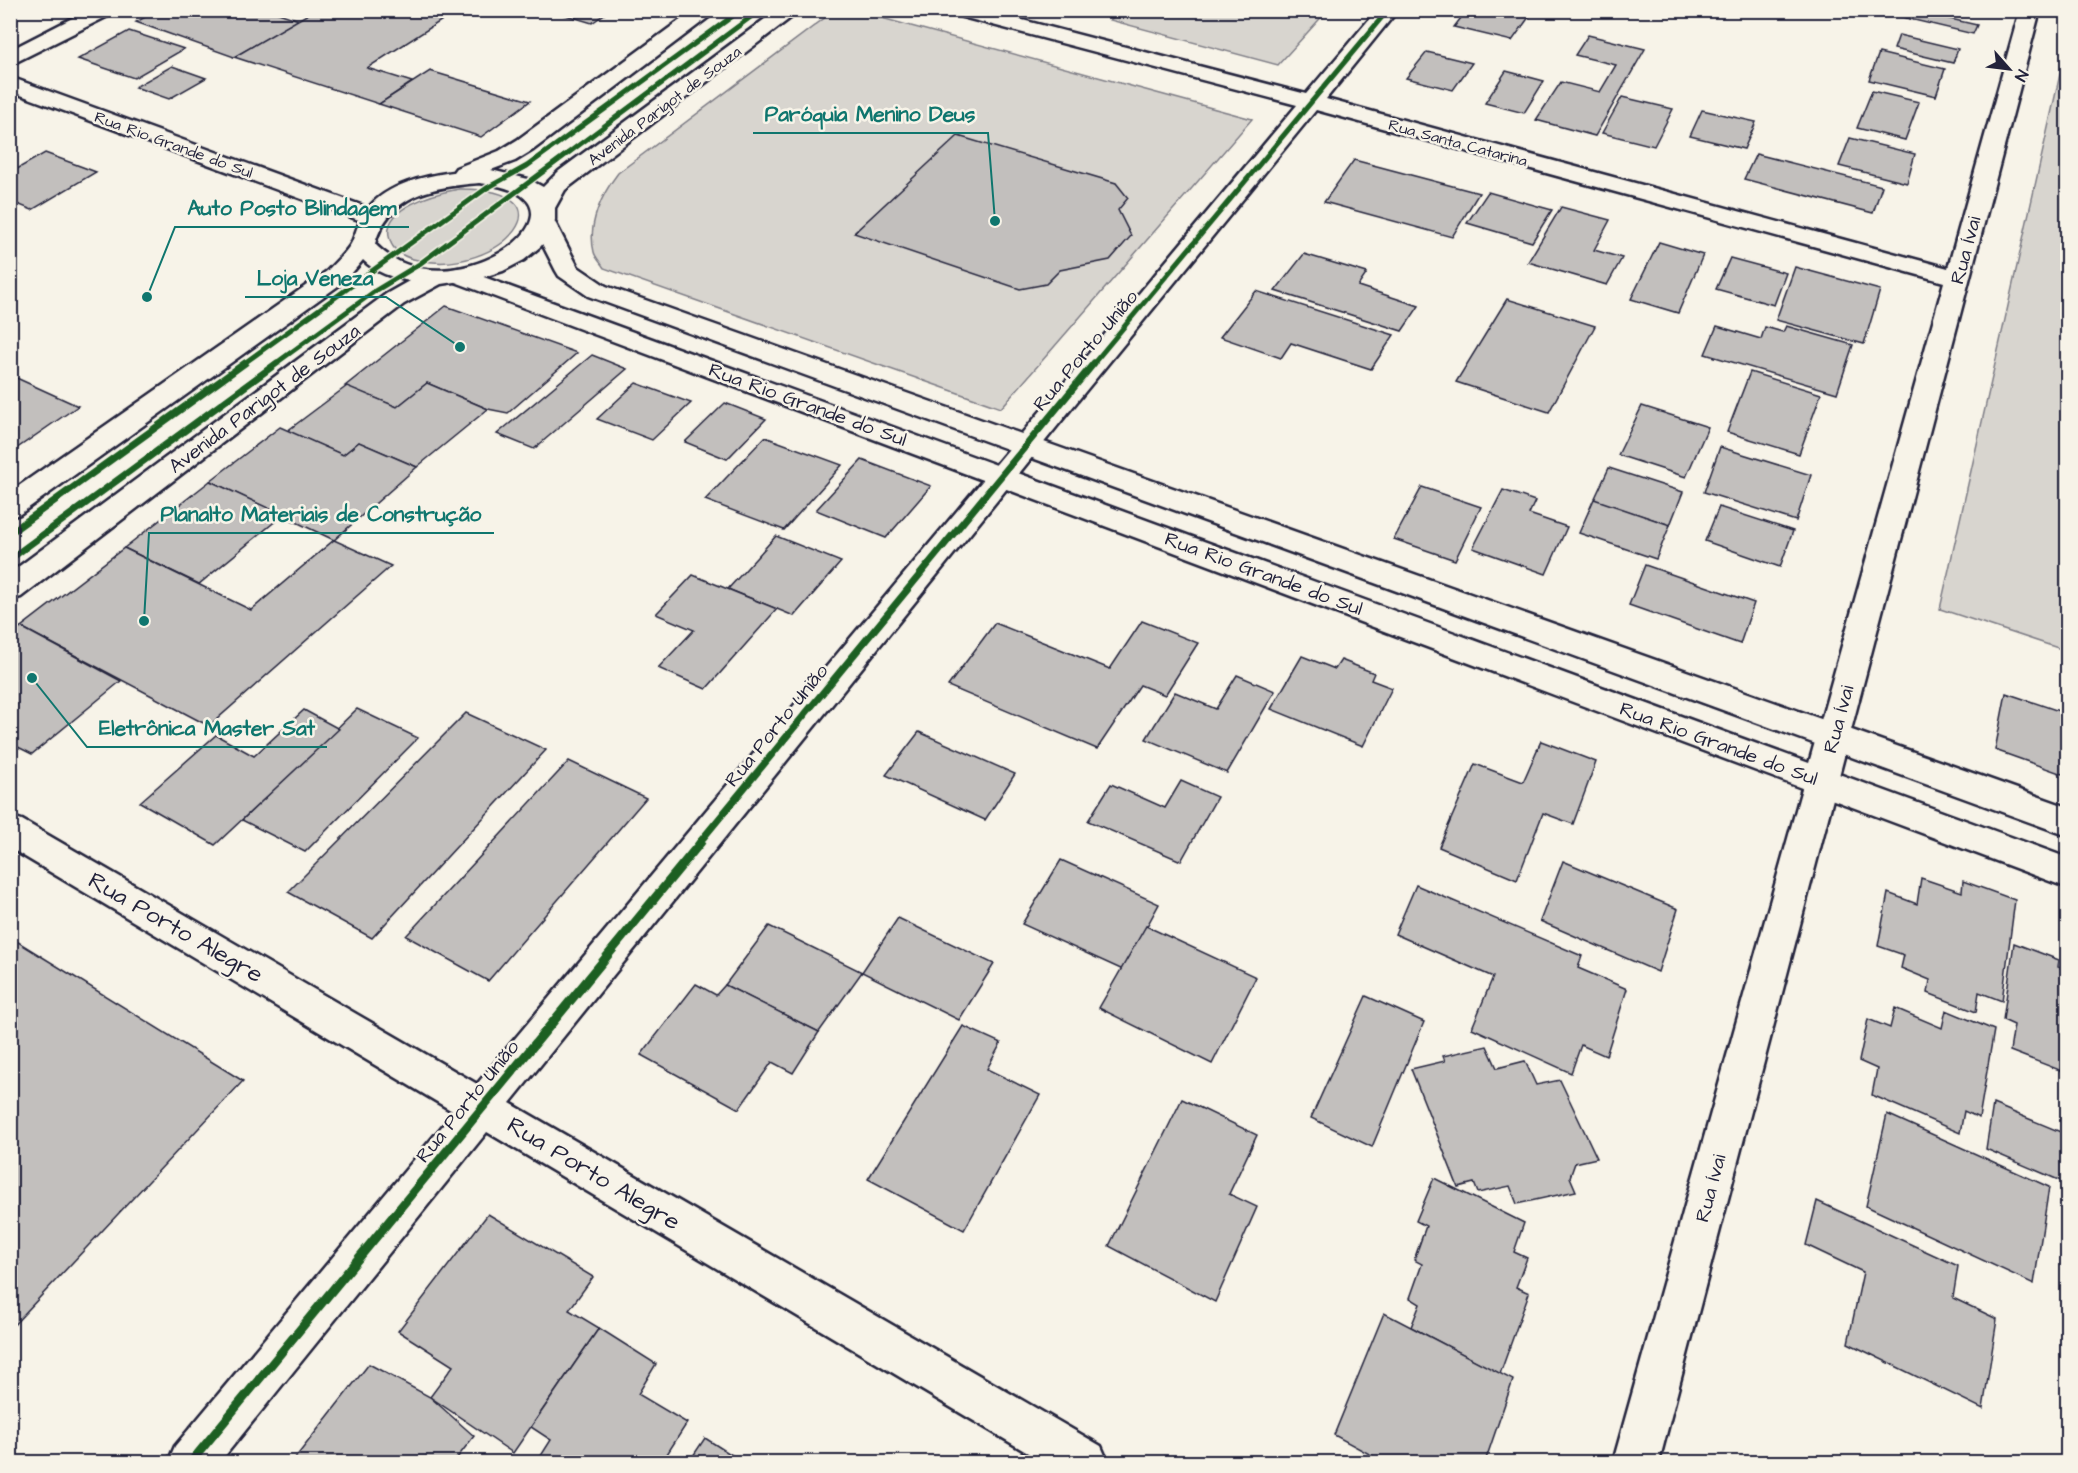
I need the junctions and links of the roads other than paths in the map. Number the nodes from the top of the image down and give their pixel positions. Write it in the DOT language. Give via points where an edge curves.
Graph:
graph roads {
  1 [pos="105,10"];
  2 [pos="708,10"];
  3 [pos="791,10"];
  4 [pos="958,10"];
  5 [pos="1388,10"];
  6 [pos="2030,10"];
  7 [pos="10,59"];
  8 [pos="10,83"];
  9 [pos="1312,102"];
  10 [pos="451,178"];
  11 [pos="544,215"];
  12 [pos="372,217"];
  13 [pos="363,245"];
  14 [pos="448,276"];
  15 [pos="1957,278"];
  16 [pos="1027,446"];
  17 [pos="1002,476"];
  18 [pos="10,507"];
  19 [pos="10,589"];
  20 [pos="1833,737"];
  21 [pos="1821,781"];
  22 [pos="2067,822"];
  23 [pos="10,830"];
  24 [pos="2067,873"];
  25 [pos="483,1107"];
  26 [pos="191,1462"];
  27 [pos="1085,1462"];
  28 [pos="1636,1462"];
  1 -- 7 [label="street"];
  2 -- 10 [label="street" via="525,145"];
  3 -- 11 [label="street, Avenida Parigot de Souza" via="567,176 555,186"];
  4 -- 9 [label="street, Rua Santa Catarina"];
  5 -- 9 [label="street, Rua Porto União"];
  6 -- 15 [label="street, Rua Ívai"];
  8 -- 12 [label="street, Rua Rio Grande do Sul"];
  9 -- 15 [label="street, Rua Santa Catarina"];
  9 -- 16 [label="street, Rua Porto União"];
  10 -- 11 [label="street, Rua Rio Grande do Sul" via="479,176 525,186 538,194"];
  10 -- 12 [label="street" via="404,192"];
  11 -- 14 [label="street, Avenida Parigot de Souza" via="532,241 511,257 490,267"];
  11 -- 16 [label="street, Rua Rio Grande do Sul" via="568,271 597,291"];
  12 -- 13 [label="street"];
  13 -- 14 [label="street" via="381,265 404,274"];
  13 -- 18 [label="street" via="336,276"];
  14 -- 17 [label="street, Rua Rio Grande do Sul"];
  14 -- 19 [label="street, Avenida Parigot de Souza" via="395,299"];
  15 -- 20 [label="street, Rua Ívai"];
  16 -- 17 [label="street, Rua Porto União"];
  16 -- 20 [label="street, Rua Rio Grande do Sul"];
  17 -- 21 [label="street, Rua Rio Grande do Sul"];
  17 -- 25 [label="street, Rua Porto União"];
  20 -- 21 [label="street, Rua Ívai"];
  20 -- 22 [label="street, Rua Rio Grande do Sul"];
  21 -- 24 [label="street, Rua Rio Grande do Sul"];
  21 -- 28 [label="street, Rua Ívai"];
  23 -- 25 [label="street, Rua Porto Alegre"];
  25 -- 26 [label="street, Rua Porto União"];
  25 -- 27 [label="street, Rua Porto Alegre"];
}
